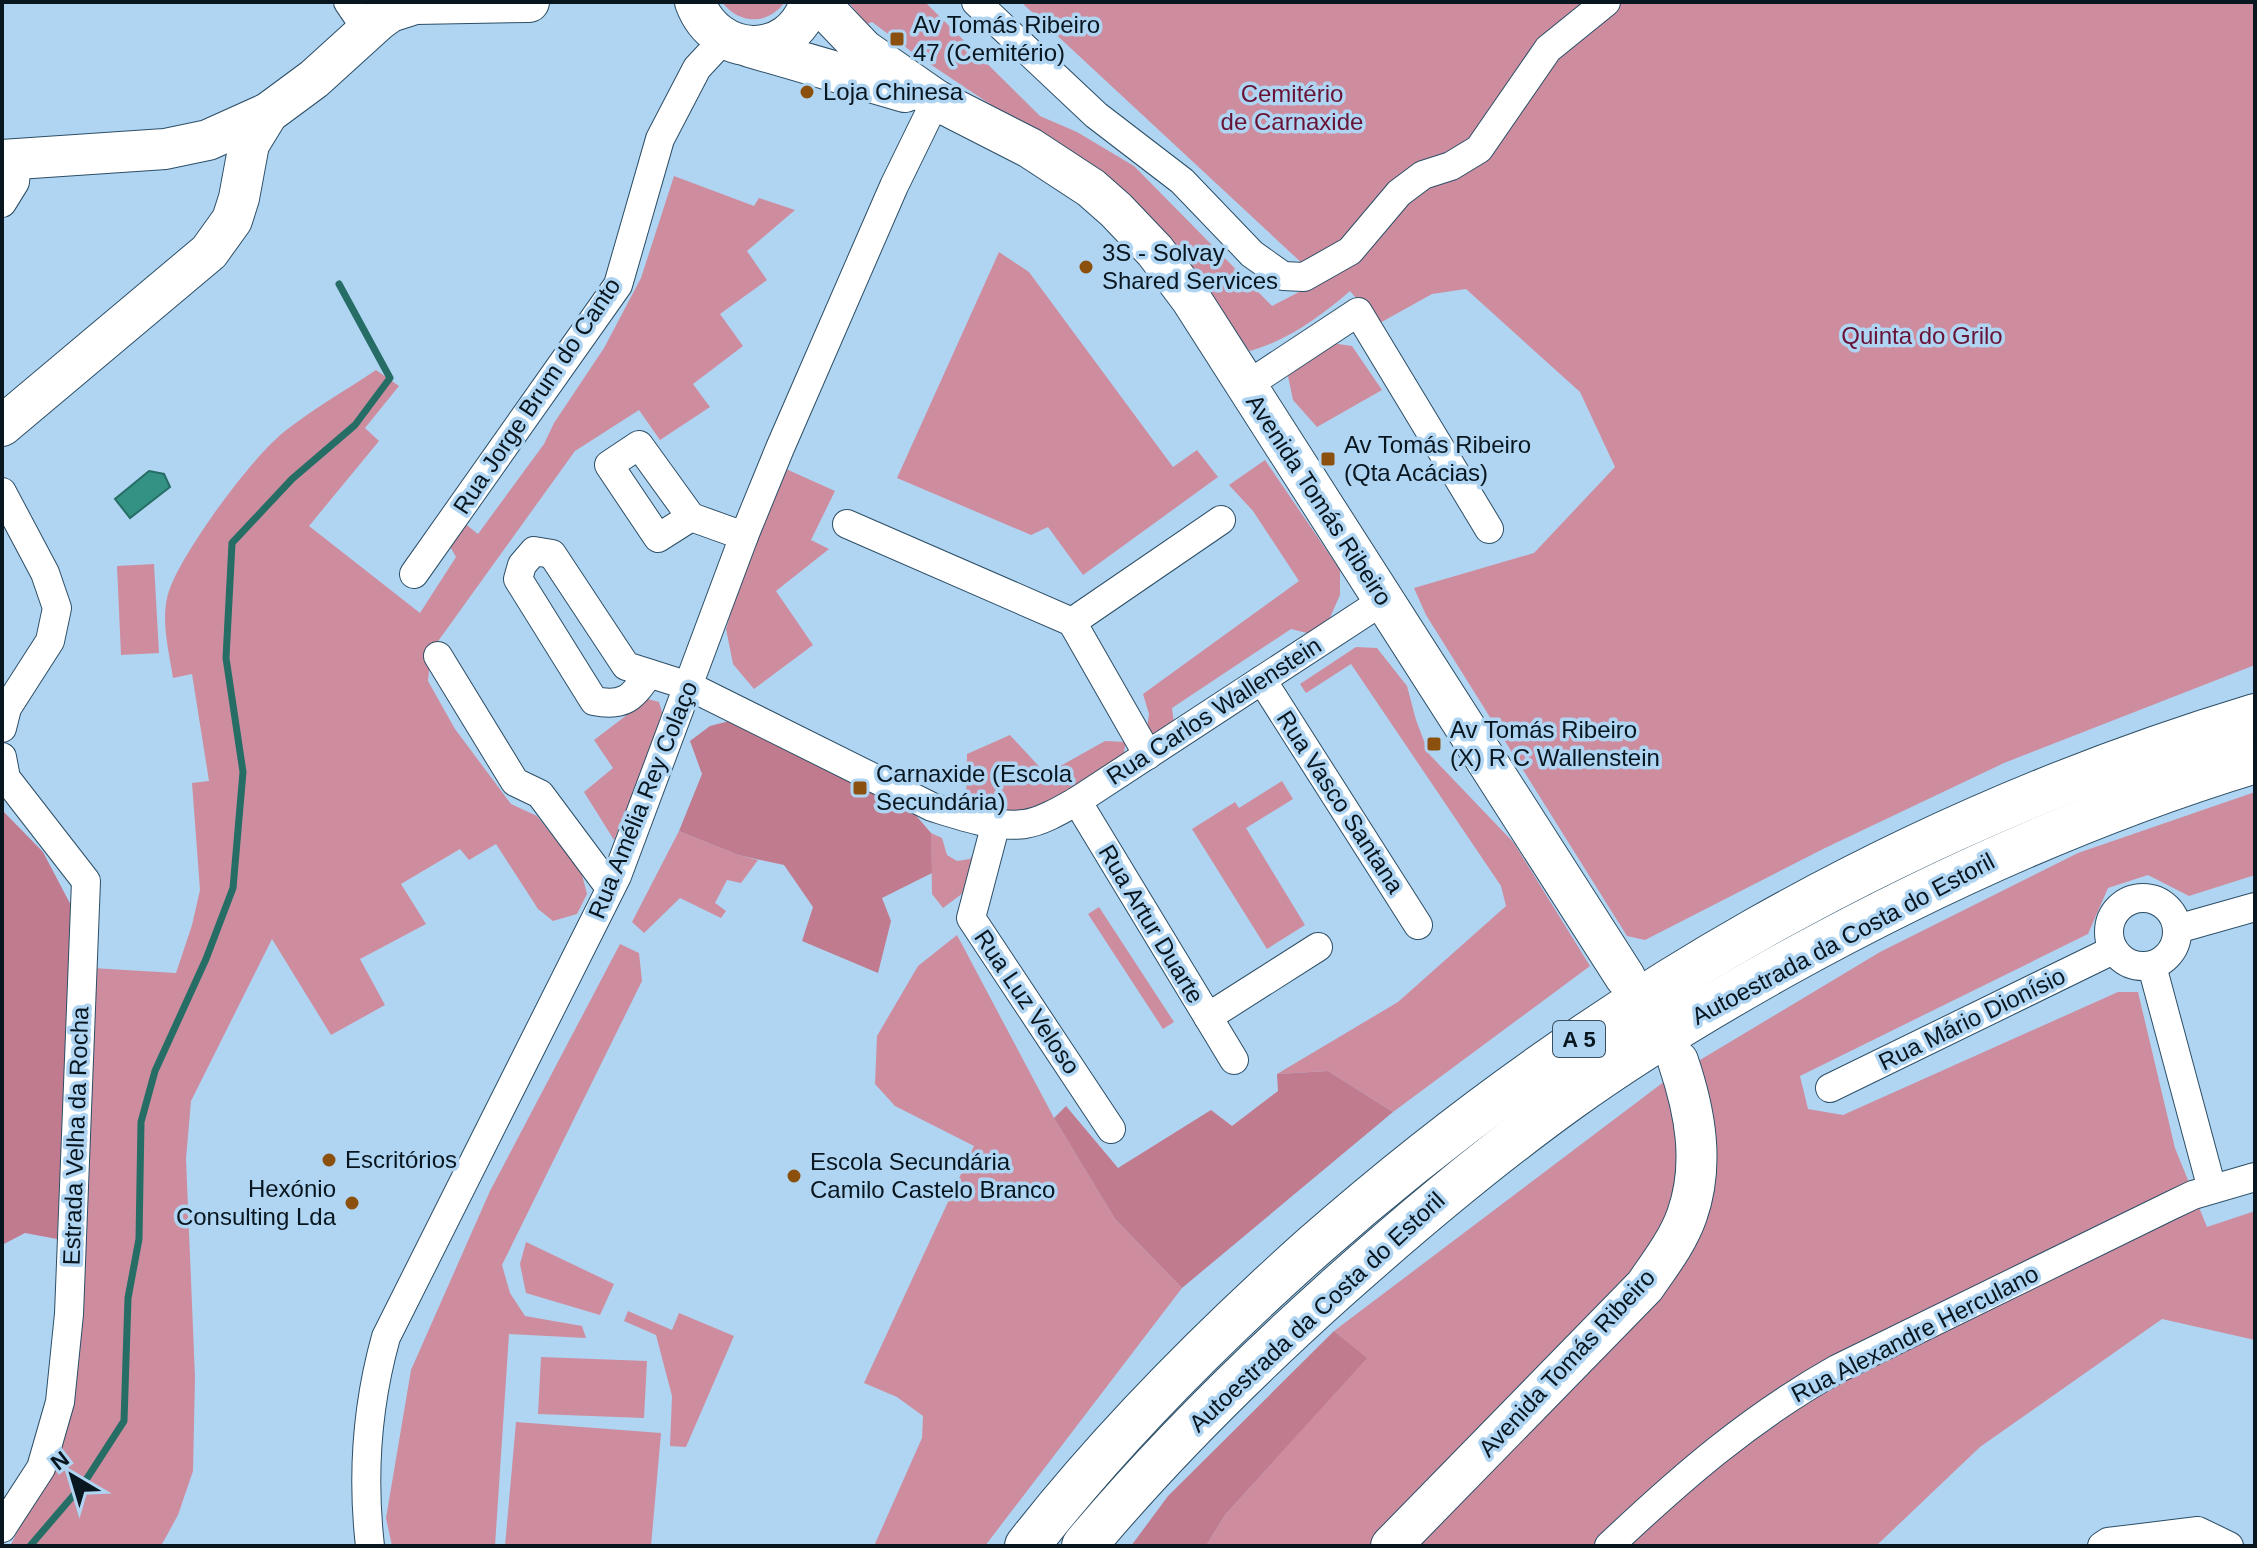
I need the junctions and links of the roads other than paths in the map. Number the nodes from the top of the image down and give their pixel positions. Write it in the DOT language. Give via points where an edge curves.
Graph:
graph roads {
  1 [pos="529,2"];
  2 [pos="810,2"];
  3 [pos="818,2"];
  4 [pos="976,2"];
  5 [pos="1606,2"];
  6 [pos="372,12"];
  7 [pos="707,21"];
  8 [pos="936,100"];
  9 [pos="268,113"];
  10 [pos="193,143"];
  11 [pos="10,160"];
  12 [pos="239,198"];
  13 [pos="2,203"];
  14 [pos="1246,386"];
  15 [pos="2,426"];
  16 [pos="2,492"];
  17 [pos="691,517"];
  18 [pos="1221,520"];
  19 [pos="847,524"];
  20 [pos="1489,529"];
  21 [pos="744,536"];
  22 [pos="414,574"];
  23 [pos="1384,600"];
  24 [pos="1072,622"];
  25 [pos="438,656"];
  26 [pos="648,675"];
  27 [pos="1262,680"];
  28 [pos="689,686"];
  29 [pos="2255,716"];
  30 [pos="2,728"];
  31 [pos="1148,755"];
  32 [pos="2,757"];
  33 [pos="2255,761"];
  34 [pos="1077,801"];
  35 [pos="996,823"];
  36 [pos="610,888"];
  37 [pos="2255,907"];
  38 [pos="1418,925"];
  39 [pos="2177,929"];
  40 [pos="1318,947"];
  41 [pos="2113,950"];
  42 [pos="2152,966"];
  43 [pos="1625,977"];
  44 [pos="1208,1017"];
  45 [pos="1234,1060"];
  46 [pos="1678,1061"];
  47 [pos="1830,1088"];
  48 [pos="1111,1129"];
  49 [pos="2255,1177"];
  50 [pos="2212,1189"];
  51 [pos="2,1528"];
  52 [pos="370,1546"];
  53 [pos="1027,1546"];
  54 [pos="1084,1546"];
  55 [pos="1391,1546"];
  56 [pos="1609,1546"];
  57 [pos="2102,1546"];
  58 [pos="2229,1546"];
  1 -- 6 [label="street" via="415,4"];
  2 -- 7 [label="street" via="797,27 767,45"];
  3 -- 8 [label="street, Avenida Tomás Ribeiro" via="864,50"];
  4 -- 5 [label="street" via="1096,115 1182,181 1252,254 1283,276 1304,277 1350,251 1399,193 1423,175 1479,149 1548,49"];
  6 -- 9 [label="street" via="314,79"];
  7 -- 8 [label="street, Avenida Tomás Ribeiro"];
  7 -- 22 [label="street, Rua Jorge Brum do Canto" via="697,68 660,139 618,285"];
  8 -- 14 [label="street, Avenida Tomás Ribeiro" via="1030,148 1116,210 1191,299"];
  8 -- 21 [label="street, Rua Amélia Rey Colaço"];
  9 -- 10 [label="street"];
  9 -- 12 [label="street" via="249,144"];
  10 -- 11 [label="street"];
  10 -- 12 [label="street" via="223,160 237,182"];
  11 -- 13 [label="street" via="15,182"];
  12 -- 15 [label="street" via="232,220 209,252"];
  14 -- 20 [label="street" via="1358,312"];
  14 -- 23 [label="street, Avenida Tomás Ribeiro"];
  16 -- 30 [label="street" via="45,573 57,608 50,641 7,708"];
  17 -- 21 [label="street"];
  18 -- 24 [label="street"];
  19 -- 24 [label="street"];
  21 -- 28 [label="street, Rua Amélia Rey Colaço"];
  23 -- 27 [label="street, Rua Carlos Wallenstein"];
  23 -- 43 [label="street, Avenida Tomás Ribeiro"];
  24 -- 31 [label="street"];
  25 -- 36 [label="street" via="515,782 540,794"];
  26 -- 26 [label="street" via="626,666 552,554 534,551 518,579 594,701 612,705 634,696"];
  26 -- 28 [label="street, Rua Carlos Wallenstein"];
  27 -- 31 [label="street, Rua Carlos Wallenstein"];
  27 -- 38 [label="street, Rua Vasco Santana"];
  28 -- 35 [label="street, Rua Carlos Wallenstein" via="932,807"];
  28 -- 36 [label="street, Rua Amélia Rey Colaço"];
  29 -- 53 [label="highway, Autoestrada da Costa do Estoril / A 5" via="2080,775 1907,851 1712,954 1532,1070 1394,1178 1252,1303 1116,1442"];
  31 -- 34 [label="street, Rua Carlos Wallenstein"];
  32 -- 51 [label="street, Estrada Velha da Rocha" via="6,778 86,881 69,1314 60,1402 41,1468"];
  33 -- 54 [label="highway, Autoestrada da Costa do Estoril / A 5" via="2130,803 2005,854 1822,944 1624,1061 1459,1182 1311,1311 1207,1409"];
  34 -- 35 [label="street, Rua Carlos Wallenstein" via="1025,824"];
  34 -- 44 [label="street, Rua Artur Duarte"];
  35 -- 48 [label="street, Rua Luz Veloso" via="971,918"];
  36 -- 52 [label="street, Rua Amélia Rey Colaço" via="386,1337 370,1410"];
  37 -- 39 [label="street"];
  39 -- 41 [label="street" via="2162,904 2133,900 2111,920"];
  39 -- 42 [label="street" via="2169,956"];
  40 -- 44 [label="street, Rua Artur Duarte"];
  41 -- 42 [label="street" via="2134,966"];
  41 -- 47 [label="street, Rua Mário Dionísio"];
  42 -- 50 [label="street"];
  44 -- 45 [label="street"];
  46 -- 55 [label="street, Avenida Tomás Ribeiro" via="1697,1139 1696,1176 1687,1216 1669,1251 1645,1286"];
  49 -- 50 [label="street, Rua Alexandre Herculano"];
  50 -- 56 [label="street, Rua Alexandre Herculano" via="1798,1391 1708,1455"];
  57 -- 58 [label="street" via="2198,1531"];
}
